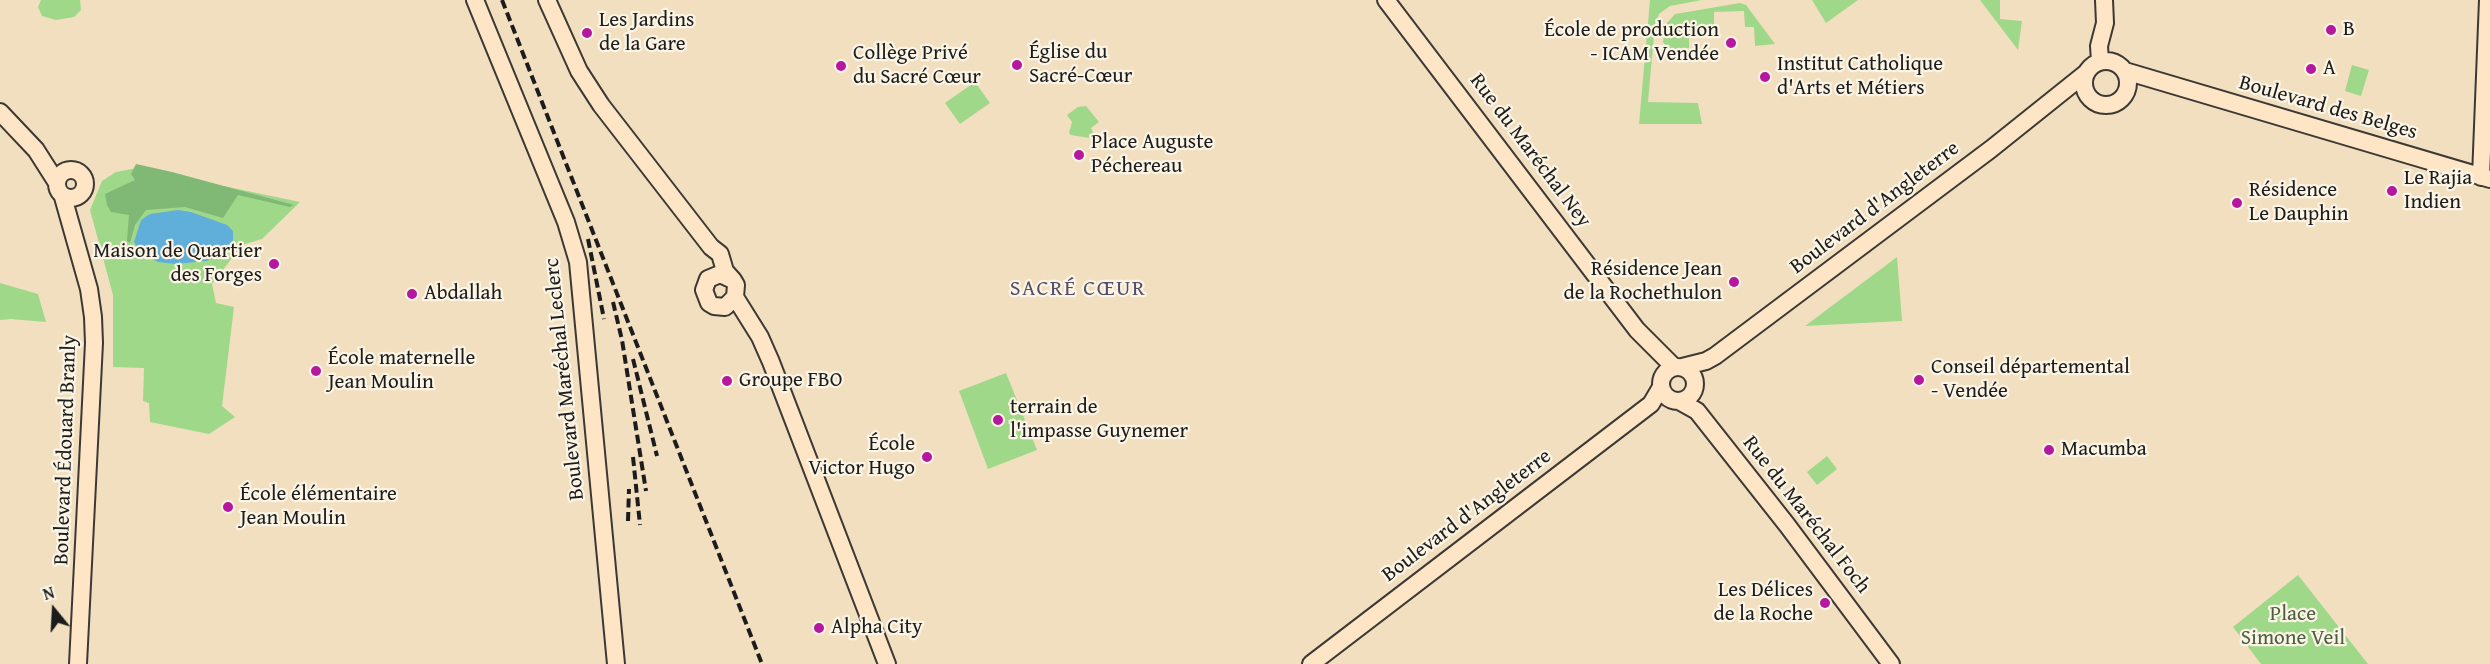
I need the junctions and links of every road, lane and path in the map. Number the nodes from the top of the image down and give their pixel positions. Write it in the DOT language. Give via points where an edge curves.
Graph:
graph roads {
  1 [pos="475,0"];
  2 [pos="547,0"];
  3 [pos="1386,0"];
  4 [pos="2104,0"];
  5 [pos="2488,0"];
  6 [pos="2112,64"];
  7 [pos="2086,73"];
  8 [pos="2152,80"];
  9 [pos="2088,96"];
  10 [pos="2124,97"];
  11 [pos="2054,99"];
  12 [pos="0,112"];
  13 [pos="2486,178"];
  14 [pos="62,183"];
  15 [pos="82,194"];
  16 [pos="76,240"];
  17 [pos="711,247"];
  18 [pos="711,277"];
  19 [pos="734,288"];
  20 [pos="720,307"];
  21 [pos="753,326"];
  22 [pos="1677,384"];
  23 [pos="78,664"];
  24 [pos="616,664"];
  25 [pos="887,664"];
  26 [pos="1311,664"];
  27 [pos="1891,664"];
  1 -- 24 [label="main road, Boulevard Maréchal Leclerc" via="566,222 578,262"];
  2 -- 17 [label="main road" via="579,71 601,105"];
  3 -- 22 [label="main road, Rue du Maréchal Ney"];
  4 -- 6 [label="main road"];
  5 -- 13 [label="main road"];
  6 -- 7 [label="main road" via="2093,65"];
  6 -- 8 [label="main road, Boulevard des Belges"];
  6 -- 10 [label="main road" via="2128,84"];
  7 -- 9 [label="main road" via="2084,85"];
  7 -- 11 [label="main road, Boulevard d'Angleterre"];
  8 -- 10 [label="main road"];
  8 -- 13 [label="main road, Boulevard des Belges"];
  9 -- 10 [label="main road" via="2103,105 2115,104"];
  9 -- 11 [label="main road, Boulevard d'Angleterre"];
  11 -- 22 [label="main road, Boulevard d'Angleterre" via="1721,351 1712,367"];
  12 -- 14 [label="main road"];
  14 -- 15 [label="main road" via="71,199"];
  14 -- 15 [label="main road" via="75,170 86,183"];
  14 -- 16 [label="main road, Boulevard Édouard Branly"];
  15 -- 16 [label="main road, Boulevard Édouard Branly"];
  16 -- 23 [label="main road, Boulevard Édouard Branly" via="93,317 94,342"];
  17 -- 18 [label="main road"];
  17 -- 19 [label="main road" via="720,254"];
  18 -- 19 [label="main road" via="720,274"];
  18 -- 20 [label="main road" via="704,286 704,294 709,303"];
  19 -- 20 [label="main road" via="729,304"];
  19 -- 21 [label="main road"];
  20 -- 21 [label="main road"];
  21 -- 25 [label="main road" via="771,362"];
  22 -- 26 [label="main road, Boulevard d'Angleterre"];
  22 -- 27 [label="main road, Rue du Maréchal Foch"];
}
